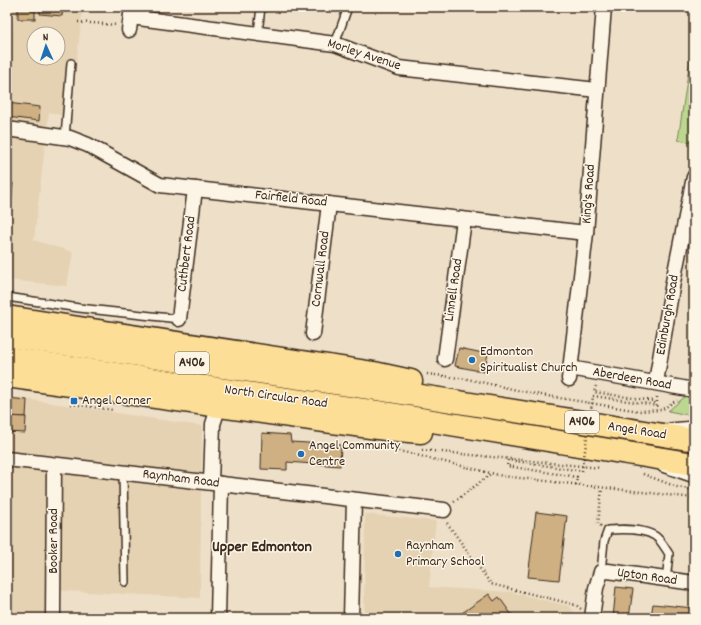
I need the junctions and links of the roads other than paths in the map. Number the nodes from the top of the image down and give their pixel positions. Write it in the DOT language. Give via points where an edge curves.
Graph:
graph roads {
  1 [pos="261,7"];
  2 [pos="348,7"];
  3 [pos="604,7"];
  4 [pos="130,20"];
  5 [pos="258,33"];
  6 [pos="335,44"];
  7 [pos="71,63"];
  8 [pos="597,90"];
  9 [pos="7,129"];
  10 [pos="65,137"];
  11 [pos="694,177"];
  12 [pos="195,189"];
  13 [pos="329,204"];
  14 [pos="464,220"];
  15 [pos="586,233"];
  16 [pos="7,297"];
  17 [pos="7,317"];
  18 [pos="77,318"];
  19 [pos="179,319"];
  20 [pos="313,334"];
  21 [pos="7,336"];
  22 [pos="7,358"];
  23 [pos="444,359"];
  24 [pos="569,374"];
  25 [pos="7,376"];
  26 [pos="657,389"];
  27 [pos="692,389"];
  28 [pos="219,406"];
  29 [pos="533,413"];
  30 [pos="694,425"];
  31 [pos="632,430"];
  32 [pos="544,440"];
  33 [pos="694,440"];
  34 [pos="627,453"];
  35 [pos="7,459"];
  36 [pos="694,464"];
  37 [pos="54,465"];
  38 [pos="123,472"];
  39 [pos="694,480"];
  40 [pos="216,483"];
  41 [pos="354,500"];
  42 [pos="444,510"];
  43 [pos="601,572"];
  44 [pos="666,580"];
  45 [pos="125,582"];
  46 [pos="694,583"];
  47 [pos="54,618"];
  48 [pos="218,618"];
  49 [pos="351,618"];
  50 [pos="592,618"];
  1 -- 5 [label="lane"];
  2 -- 6 [label="lane"];
  3 -- 8 [label="street, King's Road"];
  4 -- 5 [label="street, Morley Avenue"];
  5 -- 6 [label="street, Morley Avenue"];
  6 -- 8 [label="street, Morley Avenue" via="399,68"];
  7 -- 10 [label="lane"];
  8 -- 15 [label="street, King's Road"];
  9 -- 10 [label="street, Fairfield Road"];
  10 -- 12 [label="street, Fairfield Road" via="88,145 160,185"];
  11 -- 26 [label="street, Edinburgh Road" via="673,282"];
  12 -- 13 [label="street, Fairfield Road"];
  12 -- 19 [label="street, Cuthbert Road"];
  13 -- 14 [label="street, Fairfield Road"];
  13 -- 20 [label="street, Cornwall Road"];
  14 -- 15 [label="street, Fairfield Road"];
  14 -- 23 [label="street, Linnell Road"];
  15 -- 24 [label="street, King's Road"];
  16 -- 18 [label="lane"];
  17 -- 18 [label="highway, A406"];
  18 -- 19 [label="lane"];
  18 -- 29 [label="highway, A406" via="374,373 438,387"];
  21 -- 29 [label="highway, North Circular Road / A406"];
  22 -- 32 [label="highway, North Circular Road / A406" via="384,412"];
  24 -- 26 [label="street, Aberdeen Road"];
  25 -- 28 [label="highway, A406"];
  26 -- 27 [label="street, Aberdeen Road"];
  28 -- 32 [label="highway, A406" via="386,429"];
  28 -- 40 [label="street" via="213,424"];
  29 -- 31 [label="highway, Angel Road / A406"];
  30 -- 31 [label="lane"];
  31 -- 33 [label="highway, Angel Road / A406"];
  32 -- 34 [label="highway, Angel Road / A406"];
  34 -- 36 [label="highway, Angel Road / A406"];
  34 -- 39 [label="lane"];
  35 -- 37 [label="street, Raynham Road"];
  37 -- 38 [label="street, Raynham Road"];
  37 -- 47 [label="street, Booker Road"];
  38 -- 40 [label="street, Raynham Road"];
  38 -- 45 [label="lane"];
  40 -- 41 [label="street, Raynham Road"];
  40 -- 48 [label="street"];
  41 -- 42 [label="street, Raynham Road"];
  41 -- 49 [label="street"];
  43 -- 44 [label="street, Upton Road"];
  43 -- 44 [label="lane" via="604,541 608,530 646,532 656,536 669,554"];
  43 -- 50 [label="street"];
  44 -- 46 [label="street, Upton Road"];
}
